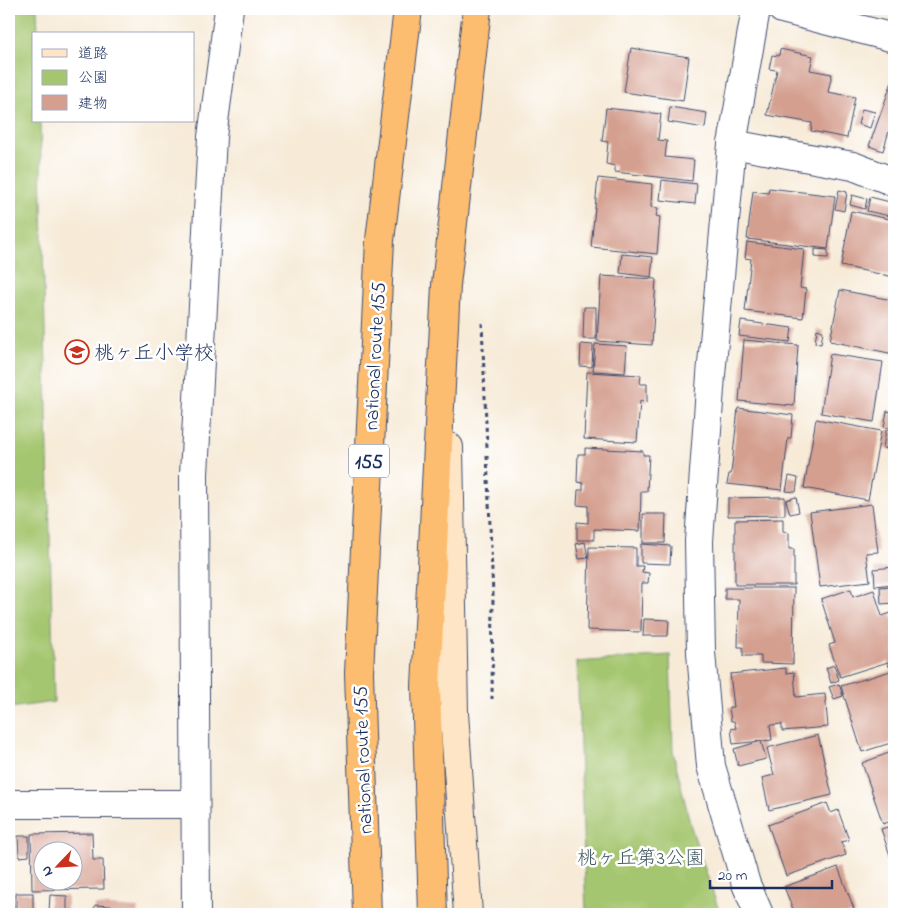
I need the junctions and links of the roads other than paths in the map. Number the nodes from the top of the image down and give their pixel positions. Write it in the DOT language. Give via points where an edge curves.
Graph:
graph roads {
  1 [pos="229,9"];
  2 [pos="408,9"];
  3 [pos="476,9"];
  4 [pos="756,9"];
  5 [pos="782,9"];
  6 [pos="894,38"];
  7 [pos="732,144"];
  8 [pos="894,182"];
  9 [pos="446,285"];
  10 [pos="9,804"];
  11 [pos="194,804"];
  12 [pos="196,914"];
  13 [pos="367,914"];
  14 [pos="432,914"];
  15 [pos="468,914"];
  16 [pos="759,914"];
  1 -- 11 [label="street" via="212,137 194,474"];
  2 -- 13 [label="highway, national route 155 / 155" via="380,240 358,673"];
  3 -- 9 [label="highway"];
  4 -- 7 [label="street"];
  5 -- 6 [label="street"];
  7 -- 8 [label="street" via="853,166"];
  7 -- 16 [label="street" via="699,541 700,653 712,766 746,884"];
  9 -- 14 [label="highway" via="426,686"];
  9 -- 15 [label="main road" via="454,713"];
  10 -- 11 [label="street"];
  11 -- 12 [label="street"];
}
